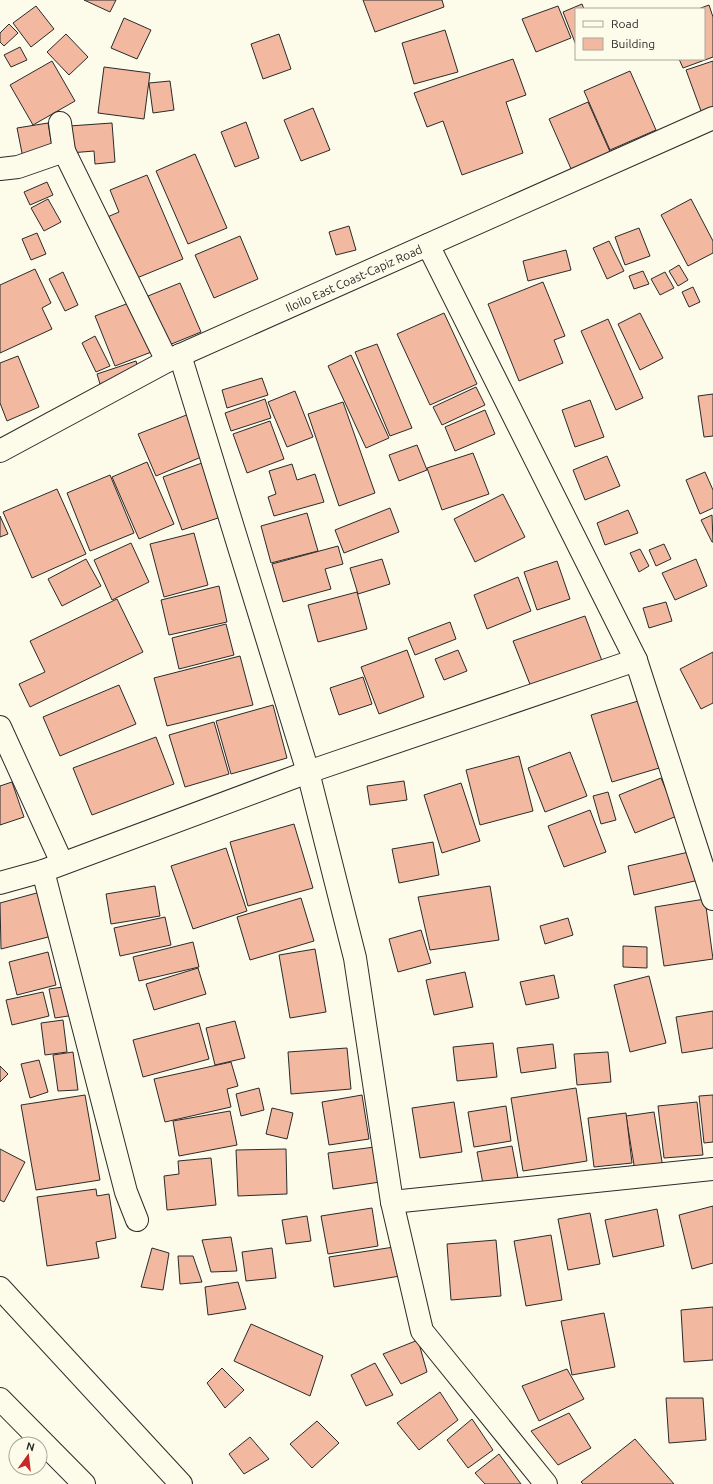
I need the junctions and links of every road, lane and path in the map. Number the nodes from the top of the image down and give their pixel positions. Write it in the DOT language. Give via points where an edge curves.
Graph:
graph roads {
  1 [pos="713,118"];
  2 [pos="60,123"];
  3 [pos="64,151"];
  4 [pos="0,169"];
  5 [pos="428,245"];
  6 [pos="173,358"];
  7 [pos="0,451"];
  8 [pos="636,660"];
  9 [pos="0,727"];
  10 [pos="308,772"];
  11 [pos="53,867"];
  12 [pos="0,883"];
  13 [pos="713,899"];
  14 [pos="713,1169"];
  15 [pos="392,1202"];
  16 [pos="137,1220"];
  17 [pos="0,1288"];
  18 [pos="0,1399"];
  19 [pos="84,1484"];
  20 [pos="181,1484"];
  21 [pos="546,1484"];
  1 -- 5 [label="street, Iloilo East Coast-Capiz Road"];
  2 -- 3 [label="street"];
  3 -- 4 [label="street" via="18,167"];
  3 -- 6 [label="street"];
  5 -- 6 [label="street, Iloilo East Coast-Capiz Road"];
  5 -- 8 [label="street"];
  6 -- 7 [label="street, Iloilo East Coast-Capiz Road"];
  6 -- 10 [label="street"];
  8 -- 10 [label="street"];
  8 -- 13 [label="street"];
  9 -- 11 [label="street"];
  10 -- 11 [label="street"];
  10 -- 15 [label="street" via="355,958"];
  11 -- 12 [label="street"];
  11 -- 16 [label="street" via="126,1192"];
  14 -- 15 [label="street"];
  15 -- 21 [label="street" via="422,1330"];
  17 -- 20 [label="street"];
  18 -- 19 [label="street"];
}
